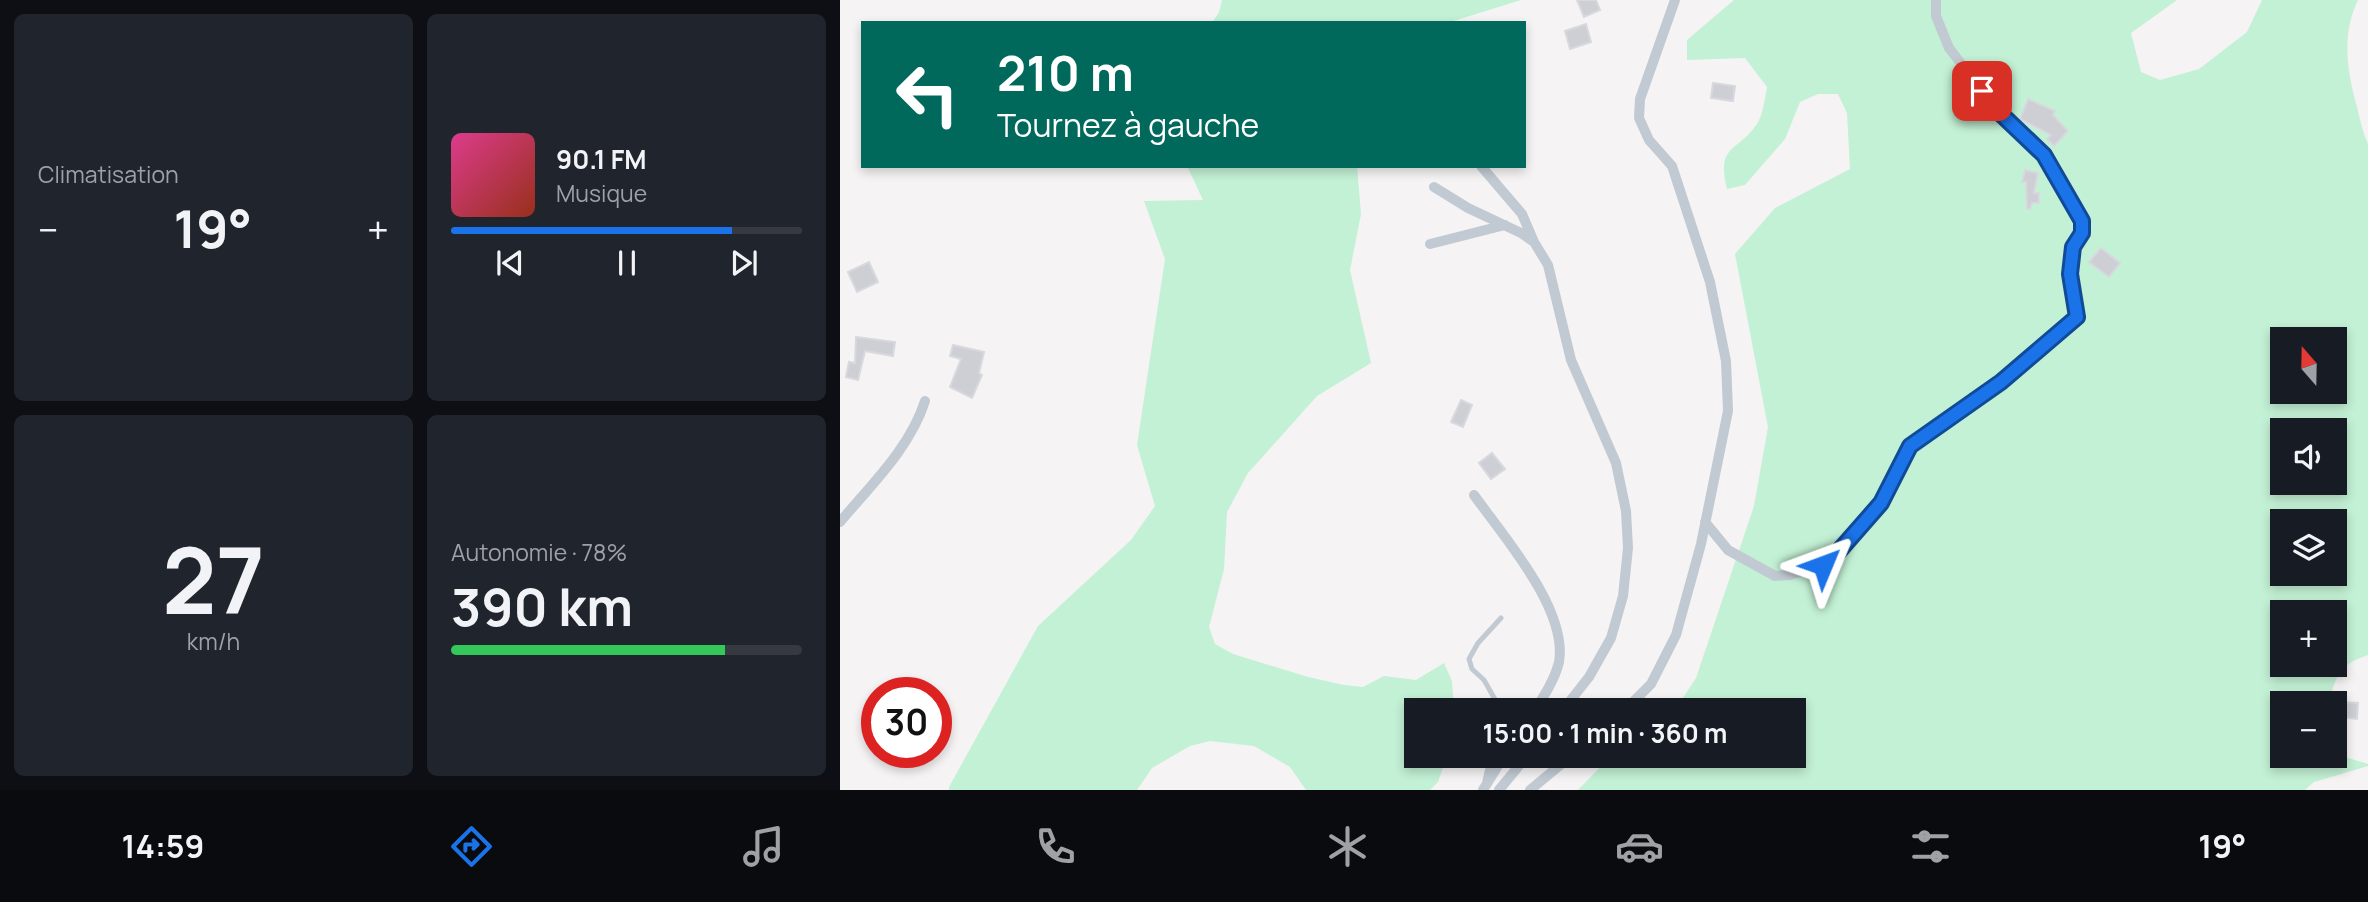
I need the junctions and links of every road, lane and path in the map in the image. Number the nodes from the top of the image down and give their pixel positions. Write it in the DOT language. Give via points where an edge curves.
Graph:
graph roads {
  1 [pos="1675,0"];
  2 [pos="1936,0"];
  3 [pos="1484,168"];
  4 [pos="1434,187"];
  5 [pos="1505,225"];
  6 [pos="1534,242"];
  7 [pos="1430,244"];
  8 [pos="925,401"];
  9 [pos="1474,495"];
  10 [pos="840,522"];
  11 [pos="1705,522"];
  12 [pos="1501,618"];
  13 [pos="1494,698"];
  14 [pos="1542,698"];
  15 [pos="1573,698"];
  16 [pos="1637,698"];
  17 [pos="1488,768"];
  18 [pos="1496,768"];
  19 [pos="1517,768"];
  20 [pos="1557,768"];
  21 [pos="1482,790"];
  22 [pos="1499,790"];
  23 [pos="1530,790"];
  1 -- 11 [label="street" via="1638,109 1649,139 1672,166 1678,181 1721,327 1728,411"];
  2 -- 11 [label="street" via="1949,48 1997,111 2044,155 2082,221 2070,274 2077,317 2001,382 1910,446 1881,503 1829,562 1775,576 1728,550"];
  3 -- 6 [label="street" via="1522,214"];
  4 -- 5 [label="street"];
  5 -- 6 [label="street"];
  5 -- 7 [label="street"];
  6 -- 15 [label="street" via="1553,277 1571,360 1616,463 1626,511 1623,596 1611,638"];
  8 -- 10 [label="street" via="908,437"];
  9 -- 14 [label="street" via="1544,594 1559,645 1559,662"];
  11 -- 16 [label="street" via="1676,635 1651,684"];
  12 -- 13 [label="lane" via="1468,659"];
  17 -- 21 [label="lane"];
  18 -- 21 [label="street"];
  19 -- 22 [label="street"];
  20 -- 23 [label="street"];
}
